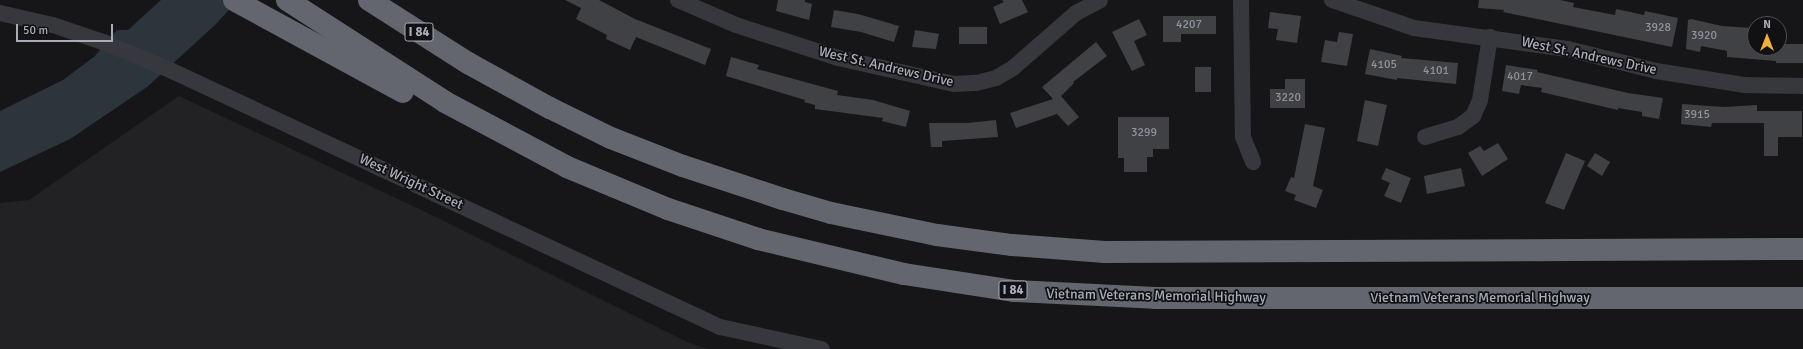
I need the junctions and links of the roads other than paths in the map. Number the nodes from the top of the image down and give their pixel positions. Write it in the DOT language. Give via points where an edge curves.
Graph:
graph roads {
  1 [pos="287,0"];
  2 [pos="369,0"];
  3 [pos="393,0"];
  4 [pos="680,0"];
  5 [pos="1100,0"];
  6 [pos="1241,0"];
  7 [pos="1332,0"];
  8 [pos="243,5"];
  9 [pos="0,13"];
  10 [pos="1490,37"];
  11 [pos="468,63"];
  12 [pos="1803,86"];
  13 [pos="1425,137"];
  14 [pos="1253,162"];
  15 [pos="567,167"];
  16 [pos="1803,249"];
  17 [pos="1803,298"];
  18 [pos="822,349"];
  1 -- 15 [label="highway, Vietnam Veterans Memorial Highway / I 84" via="439,98"];
  2 -- 11 [label="highway, I 84"];
  3 -- 11 [label="highway"];
  4 -- 5 [label="street, West St. Andrews Drive" via="736,25 838,58 954,84 976,84 996,78 1013,68 1076,13"];
  6 -- 14 [label="street" via="1243,137"];
  7 -- 10 [label="street, West St. Andrews Drive" via="1414,28"];
  8 -- 15 [label="highway" via="409,95"];
  9 -- 18 [label="street, West Wright Street" via="53,25 103,42 170,70 720,327"];
  10 -- 12 [label="street, West St. Andrews Drive" via="1568,49 1656,71 1744,85"];
  10 -- 13 [label="street" via="1480,100 1473,116 1458,127"];
  11 -- 16 [label="highway, I 84" via="550,108 612,138 730,183 876,223 1012,245 1105,252"];
  15 -- 17 [label="highway, Vietnam Veterans Memorial Highway / I 84" via="668,209 758,239 904,274 1014,290 1155,298"];
}
